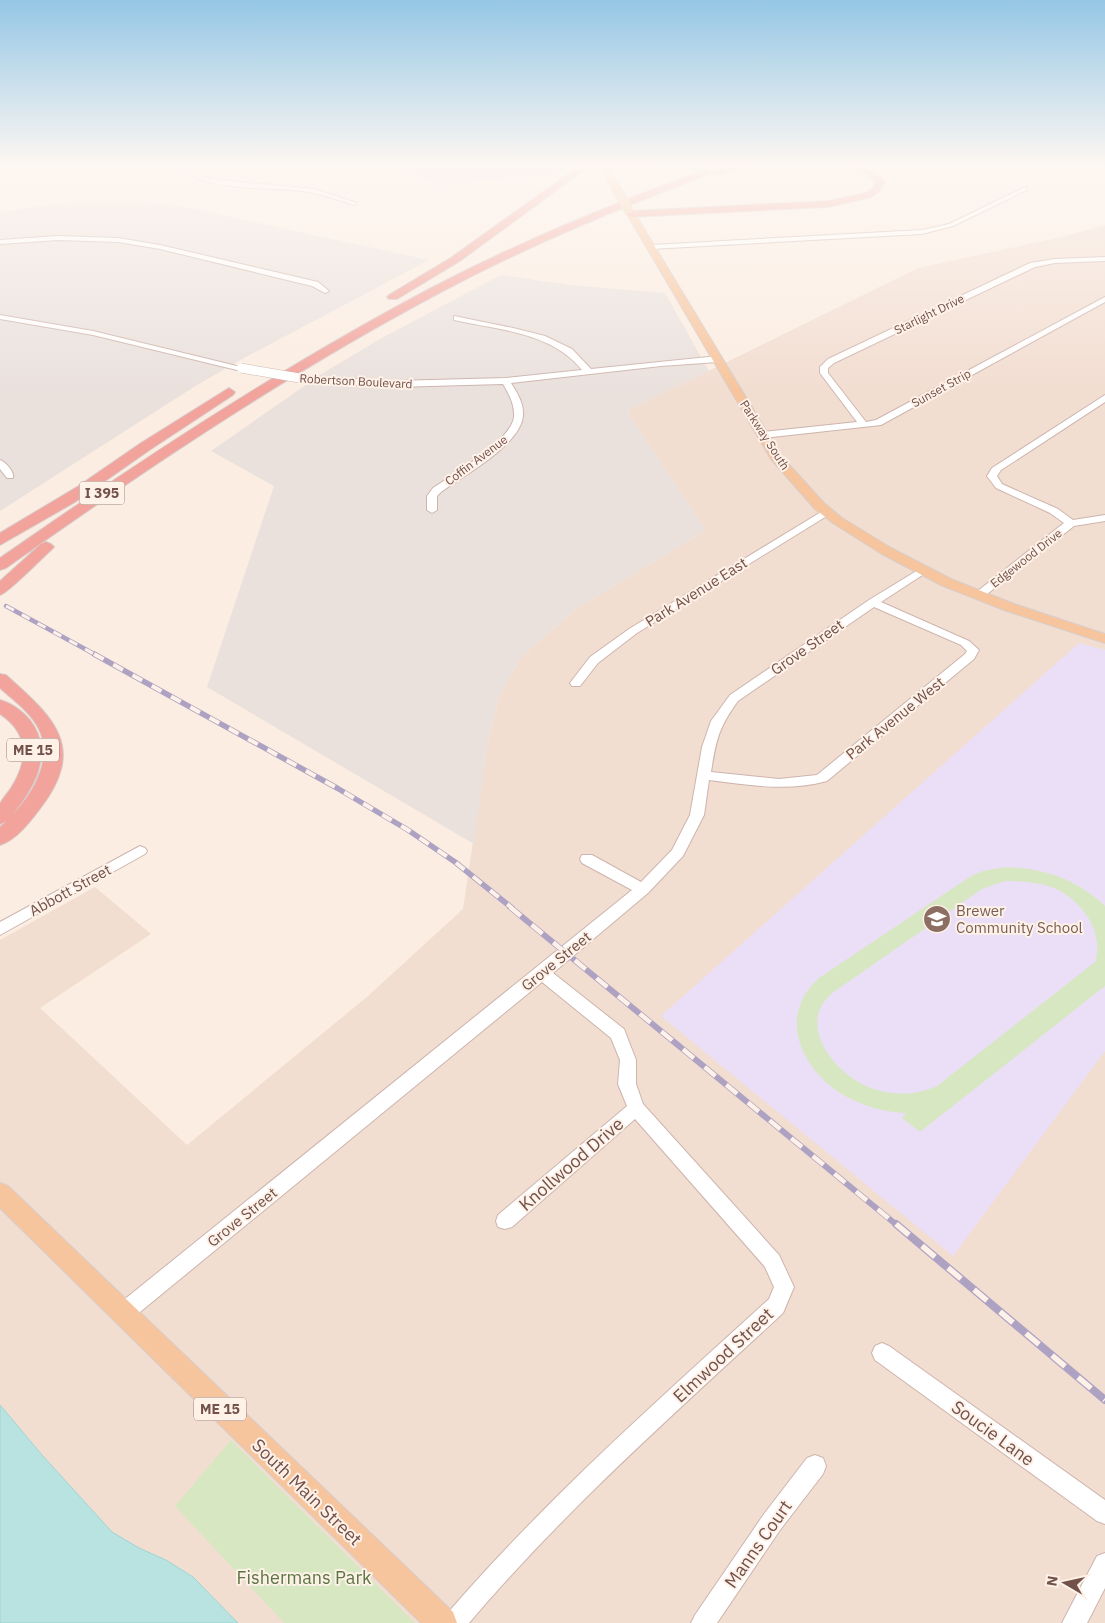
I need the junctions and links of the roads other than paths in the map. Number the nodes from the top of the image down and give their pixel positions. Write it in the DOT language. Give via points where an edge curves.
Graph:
graph roads {
  1 [pos="43,240"];
  2 [pos="99,240"];
  3 [pos="483,240"];
  4 [pos="536,240"];
  5 [pos="647,240"];
  6 [pos="782,240"];
  7 [pos="0,242"];
  8 [pos="651,247"];
  9 [pos="482,254"];
  10 [pos="1105,259"];
  11 [pos="325,291"];
  12 [pos="1105,299"];
  13 [pos="0,317"];
  14 [pos="457,318"];
  15 [pos="718,359"];
  16 [pos="281,361"];
  17 [pos="588,371"];
  18 [pos="506,381"];
  19 [pos="1105,398"];
  20 [pos="206,423"];
  21 [pos="862,424"];
  22 [pos="763,434"];
  23 [pos="0,463"];
  24 [pos="10,476"];
  25 [pos="86,488"];
  26 [pos="432,510"];
  27 [pos="826,512"];
  28 [pos="1105,518"];
  29 [pos="1071,522"];
  30 [pos="0,540"];
  31 [pos="0,549"];
  32 [pos="0,565"];
  33 [pos="923,570"];
  34 [pos="0,590"];
  35 [pos="978,596"];
  36 [pos="873,602"];
  37 [pos="1105,639"];
  38 [pos="0,679"];
  39 [pos="576,683"];
  40 [pos="0,706"];
  41 [pos="702,775"];
  42 [pos="4,811"];
  43 [pos="0,838"];
  44 [pos="140,851"];
  45 [pos="587,860"];
  46 [pos="643,889"];
  47 [pos="0,929"];
  48 [pos="542,973"];
  49 [pos="636,1108"];
  50 [pos="0,1193"];
  51 [pos="505,1221"];
  52 [pos="122,1314"];
  53 [pos="882,1353"];
  54 [pos="815,1466"];
  55 [pos="1105,1513"];
  56 [pos="1105,1564"];
  57 [pos="442,1623"];
  58 [pos="454,1623"];
  59 [pos="703,1623"];
  60 [pos="1074,1623"];
  1 -- 7 [label="street"];
  2 -- 11 [label="street" via="141,243 315,284"];
  3 -- 9 [label="highway" via="386,302"];
  4 -- 20 [label="highway, I 395" via="419,298 318,354"];
  5 -- 8 [label="main road, Parkway South"];
  6 -- 8 [label="street"];
  8 -- 15 [label="main road, Parkway South"];
  10 -- 21 [label="street, Starlight Drive" via="1033,265 831,362 824,367 824,373"];
  12 -- 21 [label="street, Sunset Strip" via="878,423"];
  13 -- 18 [label="street, Robertson Boulevard, bridge" via="98,334 241,368 305,379 402,384"];
  14 -- 17 [label="street" via="554,343 575,355"];
  15 -- 17 [label="street, Robertson Boulevard"];
  15 -- 22 [label="main road, Parkway South"];
  16 -- 25 [label="highway, I 395" via="177,425"];
  17 -- 18 [label="street, Robertson Boulevard"];
  18 -- 26 [label="street, Coffin Avenue" via="519,405 520,416 516,426 500,445 437,490 432,496"];
  19 -- 29 [label="street" via="997,468 992,476 999,486"];
  20 -- 32 [label="highway, I 395"];
  20 -- 34 [label="highway" via="46,547"];
  21 -- 22 [label="street, Sunset Strip"];
  22 -- 27 [label="main road, Parkway South" via="798,484"];
  23 -- 24 [label="street"];
  25 -- 30 [label="highway"];
  25 -- 31 [label="highway, I 395"];
  27 -- 33 [label="main road, Parkway South"];
  27 -- 39 [label="street, Park Avenue East" via="633,631 594,660"];
  28 -- 29 [label="street, Edgewood Drive"];
  29 -- 35 [label="street, Edgewood Drive"];
  33 -- 35 [label="main road, Parkway South"];
  33 -- 36 [label="street, Grove Street"];
  35 -- 37 [label="main road, Parkway South"];
  36 -- 41 [label="street, Grove Street" via="734,698 717,721"];
  36 -- 41 [label="street, Park Avenue West" via="965,643 973,650 970,656 822,778 792,784"];
  38 -- 43 [label="highway" via="40,717 51,735 53,750 50,774 42,792 21,819"];
  40 -- 42 [label="highway, ME 15" via="25,724 33,747 31,770"];
  41 -- 46 [label="street, Grove Street" via="697,815 678,853"];
  44 -- 47 [label="street, Abbott Street"];
  45 -- 46 [label="street"];
  46 -- 48 [label="street, Grove Street"];
  48 -- 49 [label="street, Elmwood Street" via="618,1034 628,1060 627,1084"];
  48 -- 52 [label="street, Grove Street"];
  49 -- 51 [label="street, Knollwood Drive"];
  49 -- 58 [label="street, Elmwood Street" via="772,1261 784,1287 776,1306 574,1492"];
  50 -- 52 [label="main road, South Main Street / ME 15"];
  52 -- 57 [label="main road, South Main Street / ME 15"];
  53 -- 55 [label="street, Soucie Lane"];
  54 -- 59 [label="street, Manns Court"];
  56 -- 60 [label="street"];
}
